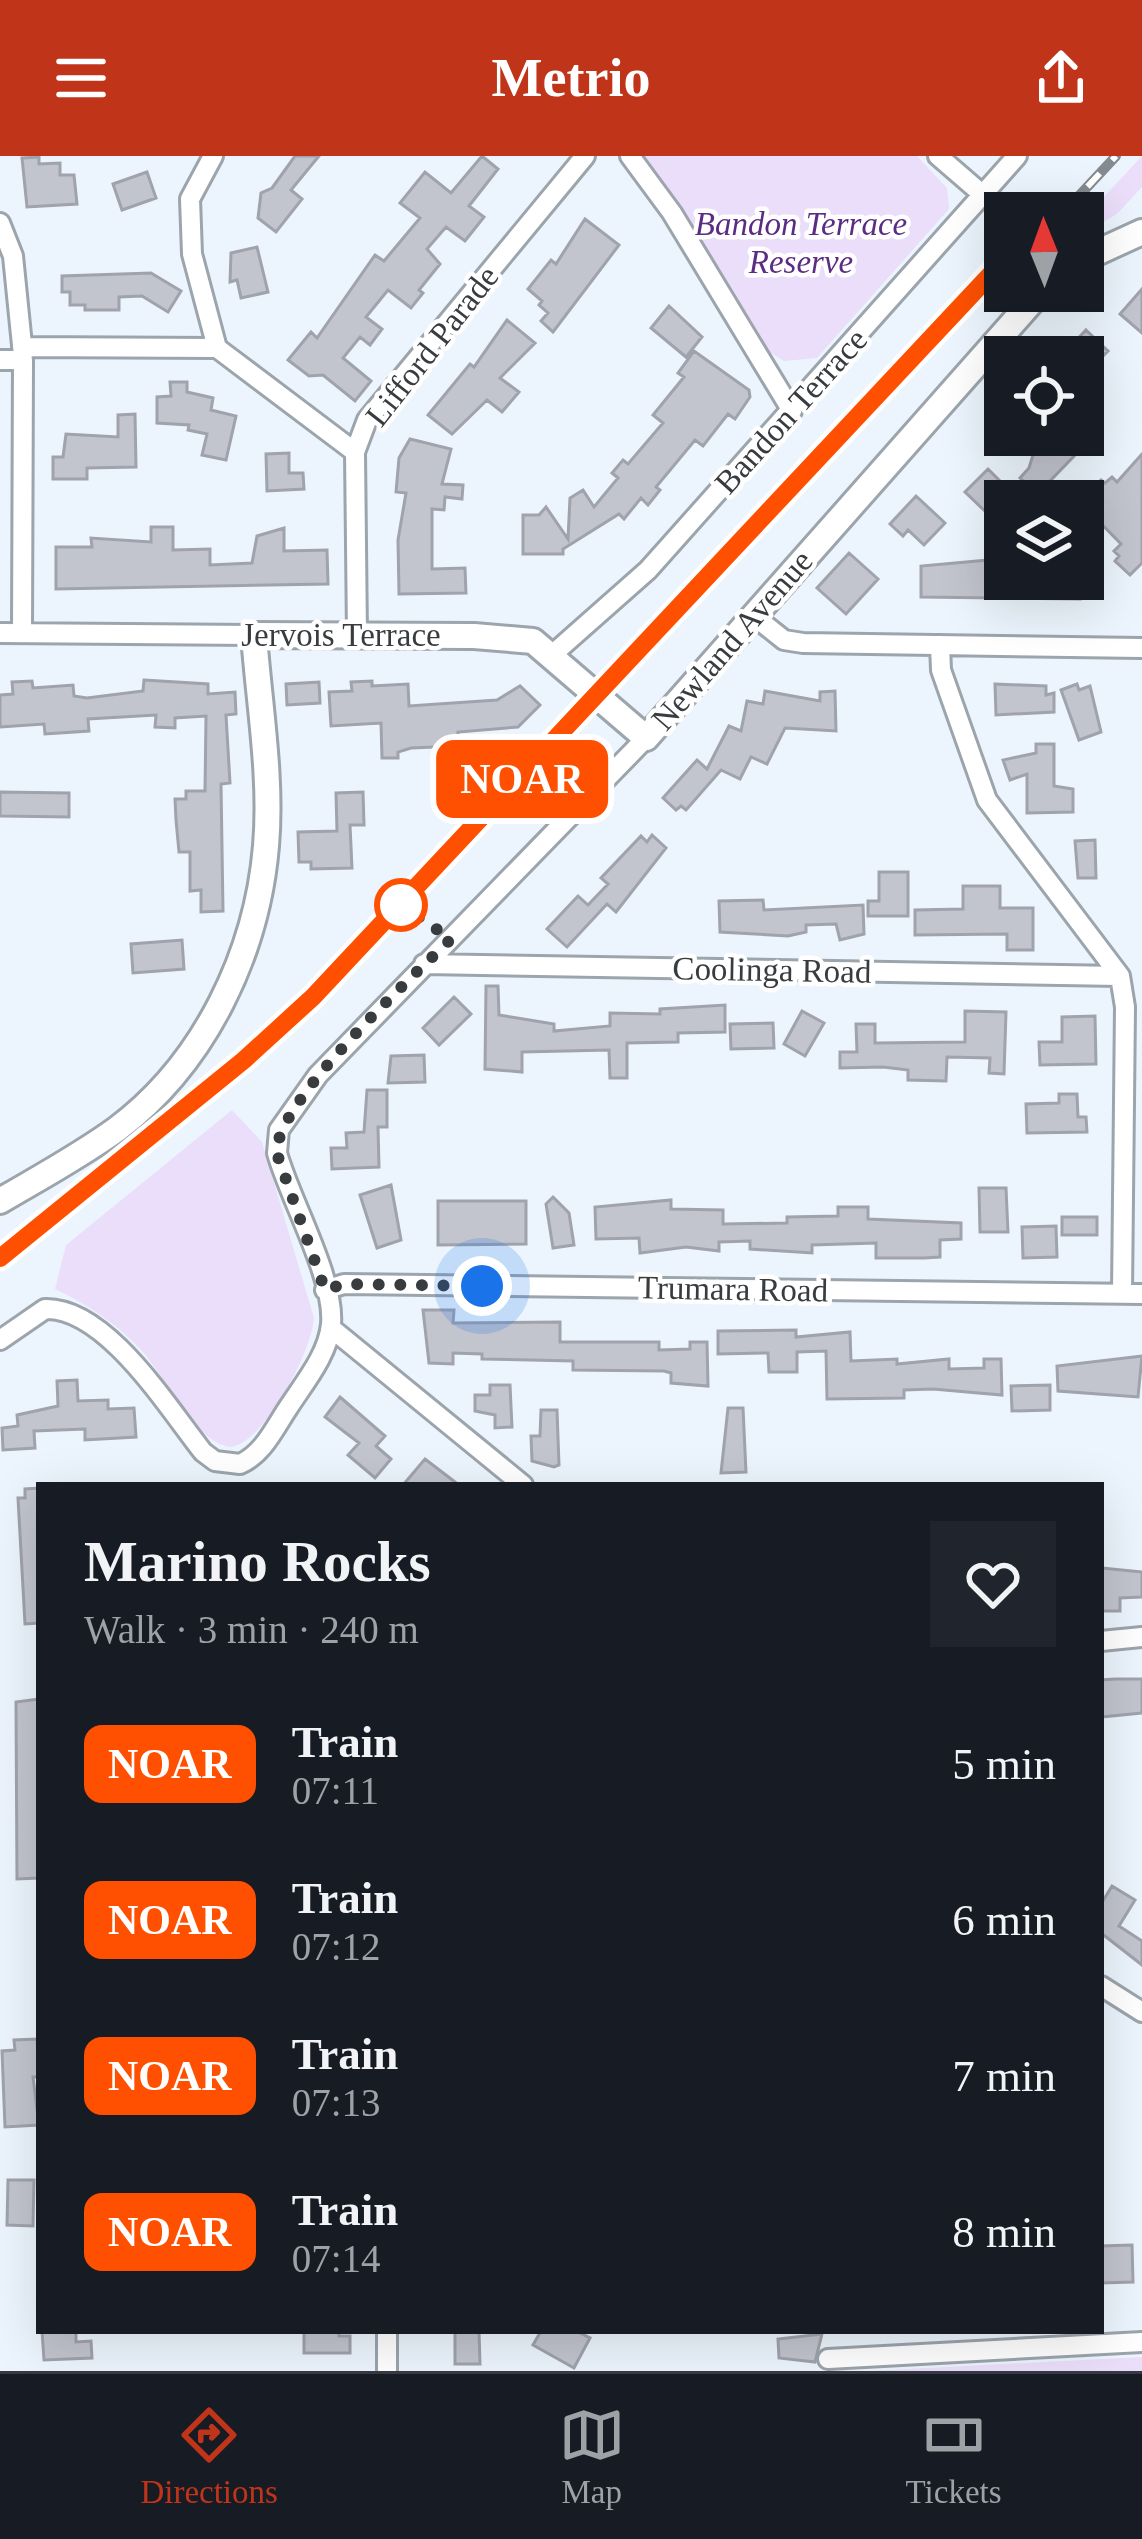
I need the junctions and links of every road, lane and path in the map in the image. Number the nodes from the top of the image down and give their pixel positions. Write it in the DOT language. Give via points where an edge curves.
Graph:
graph roads {
  1 [pos="213,156"];
  2 [pos="585,156"];
  3 [pos="630,156"];
  4 [pos="938,156"];
  5 [pos="1017,156"];
  6 [pos="982,194"];
  7 [pos="1142,209"];
  8 [pos="0,223"];
  9 [pos="1142,232"];
  10 [pos="1104,249"];
  11 [pos="1021,312"];
  12 [pos="217,348"];
  13 [pos="22,353"];
  14 [pos="0,360"];
  15 [pos="792,410"];
  16 [pos="355,452"];
  17 [pos="755,617"];
  18 [pos="0,633"];
  19 [pos="22,633"];
  20 [pos="254,635"];
  21 [pos="357,636"];
  22 [pos="940,645"];
  23 [pos="1142,648"];
  24 [pos="553,653"];
  25 [pos="646,738"];
  26 [pos="424,964"];
  27 [pos="1120,976"];
  28 [pos="0,1201"];
  29 [pos="325,1290"];
  30 [pos="1132,1293"];
  31 [pos="331,1328"];
  32 [pos="0,1340"];
  33 [pos="240,1464"];
  34 [pos="243,1482"];
  35 [pos="519,1482"];
  36 [pos="1142,1637"];
  37 [pos="1104,1641"];
  38 [pos="1104,1988"];
  39 [pos="1142,2012"];
  40 [pos="387,2334"];
  41 [pos="1142,2342"];
  42 [pos="828,2359"];
  43 [pos="386,2371"];
  1 -- 12 [label="street" via="190,199 192,254"];
  2 -- 16 [label="street, Lifford Parade" via="368,420"];
  3 -- 15 [label="street"];
  4 -- 6 [label="street"];
  5 -- 6 [label="street, Bandon Terrace"];
  6 -- 15 [label="street, Bandon Terrace"];
  7 -- 9 [label="street"];
  8 -- 13 [label="street" via="13,256"];
  9 -- 10 [label="street"];
  11 -- 17 [label="street, Newland Avenue"];
  12 -- 13 [label="street"];
  12 -- 16 [label="street"];
  13 -- 14 [label="street"];
  13 -- 19 [label="street"];
  15 -- 24 [label="street, Bandon Terrace" via="648,570"];
  16 -- 21 [label="street, Lifford Parade"];
  17 -- 22 [label="street" via="784,640"];
  17 -- 25 [label="street, Newland Avenue"];
  18 -- 19 [label="street, Jervois Terrace"];
  19 -- 20 [label="street, Jervois Terrace"];
  20 -- 21 [label="street, Jervois Terrace"];
  20 -- 28 [label="street" via="266,846 251,933 232,982 178,1069 122,1125"];
  21 -- 24 [label="street, Jervois Terrace" via="505,637"];
  22 -- 23 [label="street"];
  22 -- 27 [label="street" via="940,670 987,800"];
  24 -- 25 [label="street, Jervois Terrace"];
  25 -- 26 [label="street, Newland Avenue"];
  26 -- 27 [label="street, Coolinga Road"];
  26 -- 29 [label="street, Newland Avenue" via="318,1075 277,1137"];
  27 -- 30 [label="street"];
  29 -- 30 [label="street, Trumara Road" via="344,1284"];
  29 -- 31 [label="street, Newland Avenue"];
  31 -- 33 [label="street" via="266,1441"];
  31 -- 35 [label="street"];
  32 -- 33 [label="street" via="59,1309 128,1357 203,1452"];
  33 -- 34 [label="street"];
  36 -- 37 [label="street"];
  38 -- 39 [label="street"];
  40 -- 43 [label="street"];
  41 -- 42 [label="street"];
}
